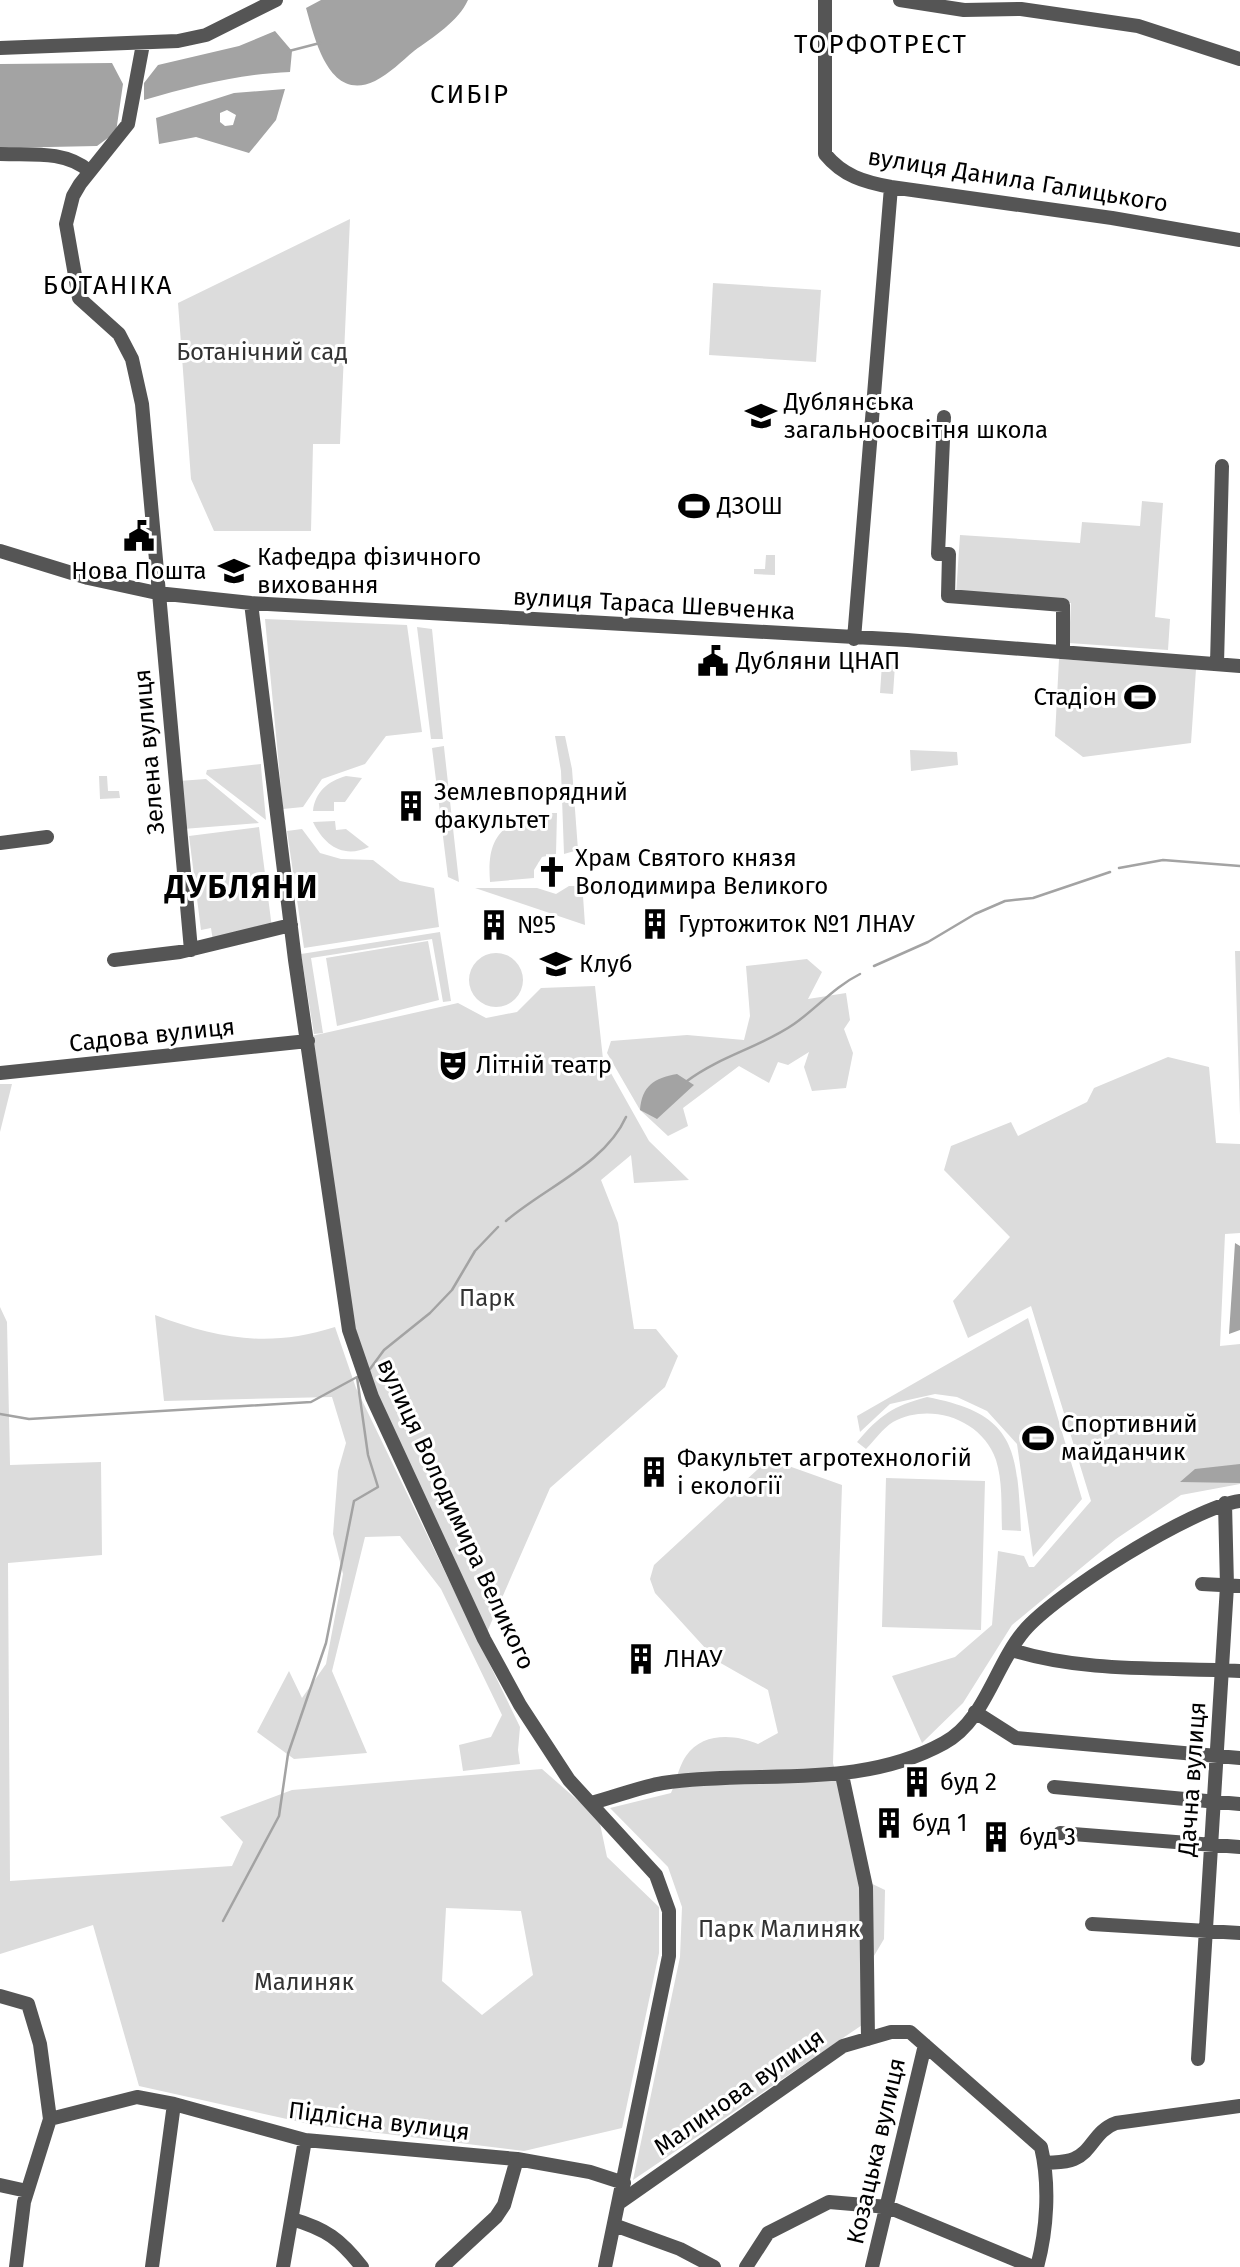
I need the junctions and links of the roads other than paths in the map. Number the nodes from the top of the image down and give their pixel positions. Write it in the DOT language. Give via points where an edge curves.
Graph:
graph roads {
  1 [pos="276,0"];
  2 [pos="825,0"];
  3 [pos="901,0"];
  4 [pos="143,44"];
  5 [pos="0,48"];
  6 [pos="1240,59"];
  7 [pos="0,154"];
  8 [pos="89,171"];
  9 [pos="891,187"];
  10 [pos="1240,240"];
  11 [pos="944,417"];
  12 [pos="1222,466"];
  13 [pos="0,551"];
  14 [pos="157,593"];
  15 [pos="251,603"];
  16 [pos="855,639"];
  17 [pos="1063,652"];
  18 [pos="1217,664"];
  19 [pos="1240,666"];
  20 [pos="47,836"];
  21 [pos="0,843"];
  22 [pos="291,925"];
  23 [pos="191,950"];
  24 [pos="114,960"];
  25 [pos="308,1041"];
  26 [pos="0,1073"];
  27 [pos="1233,1502"];
  28 [pos="1202,1584"];
  29 [pos="1233,1586"];
  30 [pos="1012,1650"];
  31 [pos="1222,1670"];
  32 [pos="1240,1671"];
  33 [pos="975,1712"];
  34 [pos="1217,1757"];
  35 [pos="1240,1758"];
  36 [pos="842,1775"];
  37 [pos="1054,1787"];
  38 [pos="1212,1802"];
  39 [pos="591,1803"];
  40 [pos="1240,1804"];
  41 [pos="1060,1833"];
  42 [pos="1210,1845"];
  43 [pos="1240,1847"];
  44 [pos="1092,1924"];
  45 [pos="1206,1929"];
  46 [pos="1240,1933"];
  47 [pos="0,1996"];
  48 [pos="867,2039"];
  49 [pos="925,2045"];
  50 [pos="1198,2059"];
  51 [pos="174,2104"];
  52 [pos="1240,2106"];
  53 [pos="50,2119"];
  54 [pos="304,2140"];
  55 [pos="517,2159"];
  56 [pos="1045,2163"];
  57 [pos="624,2183"];
  58 [pos="0,2185"];
  59 [pos="27,2191"];
  60 [pos="619,2203"];
  61 [pos="888,2207"];
  62 [pos="292,2219"];
  63 [pos="614,2225"];
  64 [pos="16,2267"];
  65 [pos="152,2267"];
  66 [pos="283,2267"];
  67 [pos="362,2267"];
  68 [pos="442,2267"];
  69 [pos="605,2267"];
  70 [pos="714,2267"];
  71 [pos="746,2267"];
  72 [pos="872,2267"];
  73 [pos="1035,2267"];
  1 -- 4 [label="street" via="206,35"];
  2 -- 9 [label="street, вулиця Данила Галицького" via="825,154 838,169 864,182"];
  3 -- 6 [label="street" via="964,10 1021,9 1138,26"];
  4 -- 5 [label="street"];
  4 -- 8 [label="street, Зелена вулиця" via="128,124"];
  7 -- 8 [label="street" via="64,157"];
  8 -- 14 [label="street, Зелена вулиця" via="66,224 72,267 79,298 119,334 132,359 142,404"];
  9 -- 10 [label="street, вулиця Данила Галицького"];
  9 -- 16 [label="street"];
  11 -- 17 [label="street" via="938,554 949,554 948,596 1063,605"];
  12 -- 18 [label="street"];
  13 -- 14 [label="street, вулиця Тараса Шевченка"];
  14 -- 15 [label="street, вулиця Тараса Шевченка"];
  14 -- 23 [label="street, Зелена вулиця"];
  15 -- 16 [label="street, вулиця Тараса Шевченка"];
  15 -- 22 [label="street, вулиця Володимира Великого"];
  16 -- 17 [label="street, вулиця Тараса Шевченка"];
  17 -- 18 [label="street, вулиця Тараса Шевченка"];
  18 -- 19 [label="street, вулиця Тараса Шевченка"];
  20 -- 21 [label="street"];
  22 -- 23 [label="street"];
  22 -- 25 [label="street, вулиця Володимира Великого"];
  23 -- 24 [label="street"];
  25 -- 26 [label="street, Садова вулиця"];
  25 -- 39 [label="street, вулиця Володимира Великого" via="349,1330 372,1397 484,1639 544,1745"];
  27 -- 29 [label="street, Дачна вулиця"];
  27 -- 30 [label="street, Дачна вулиця" via="1189,1519 1133,1551 1057,1602 1024,1631"];
  28 -- 29 [label="street"];
  29 -- 31 [label="street, Дачна вулиця"];
  30 -- 31 [label="street" via="1085,1665"];
  30 -- 33 [label="street, Дачна вулиця"];
  31 -- 32 [label="street"];
  31 -- 34 [label="street, Дачна вулиця"];
  33 -- 34 [label="street" via="1016,1738"];
  33 -- 36 [label="street, Дачна вулиця" via="943,1744 877,1768"];
  34 -- 35 [label="street"];
  34 -- 38 [label="street, Дачна вулиця"];
  36 -- 39 [label="street, Дачна вулиця" via="662,1783"];
  36 -- 48 [label="street" via="866,1887"];
  37 -- 38 [label="street"];
  38 -- 40 [label="street"];
  38 -- 42 [label="street, Дачна вулиця"];
  39 -- 57 [label="street, вулиця Володимира Великого" via="656,1875 669,1911 669,1956"];
  41 -- 42 [label="street"];
  42 -- 43 [label="street"];
  42 -- 45 [label="street, Дачна вулиця"];
  44 -- 45 [label="street"];
  45 -- 46 [label="street"];
  45 -- 50 [label="street, Дачна вулиця"];
  47 -- 53 [label="street" via="28,2004 40,2044"];
  48 -- 49 [label="street, Малинова вулиця" via="910,2032"];
  48 -- 60 [label="street, Малинова вулиця" via="843,2046"];
  49 -- 56 [label="street, Малинова вулиця" via="1041,2147"];
  49 -- 61 [label="street, Козацька вулиця"];
  51 -- 53 [label="street, Підлісна вулиця" via="137,2097"];
  51 -- 54 [label="street, Підлісна вулиця"];
  51 -- 65 [label="street"];
  52 -- 56 [label="street" via="1116,2123 1102,2129 1080,2156"];
  53 -- 59 [label="street"];
  54 -- 55 [label="street, Підлісна вулиця"];
  54 -- 62 [label="street"];
  55 -- 57 [label="street, Підлісна вулиця"];
  55 -- 68 [label="street" via="496,2217"];
  56 -- 73 [label="street" via="1044,2238"];
  57 -- 60 [label="street, вулиця Володимира Великого"];
  58 -- 59 [label="street"];
  59 -- 64 [label="street"];
  60 -- 63 [label="street, вулиця Володимира Великого"];
  61 -- 71 [label="street" via="829,2202 768,2233"];
  61 -- 72 [label="street, Козацька вулиця"];
  61 -- 73 [label="street"];
  62 -- 66 [label="street"];
  62 -- 67 [label="street" via="322,2228 346,2246"];
  63 -- 69 [label="street, вулиця Володимира Великого"];
  63 -- 70 [label="street"];
}
